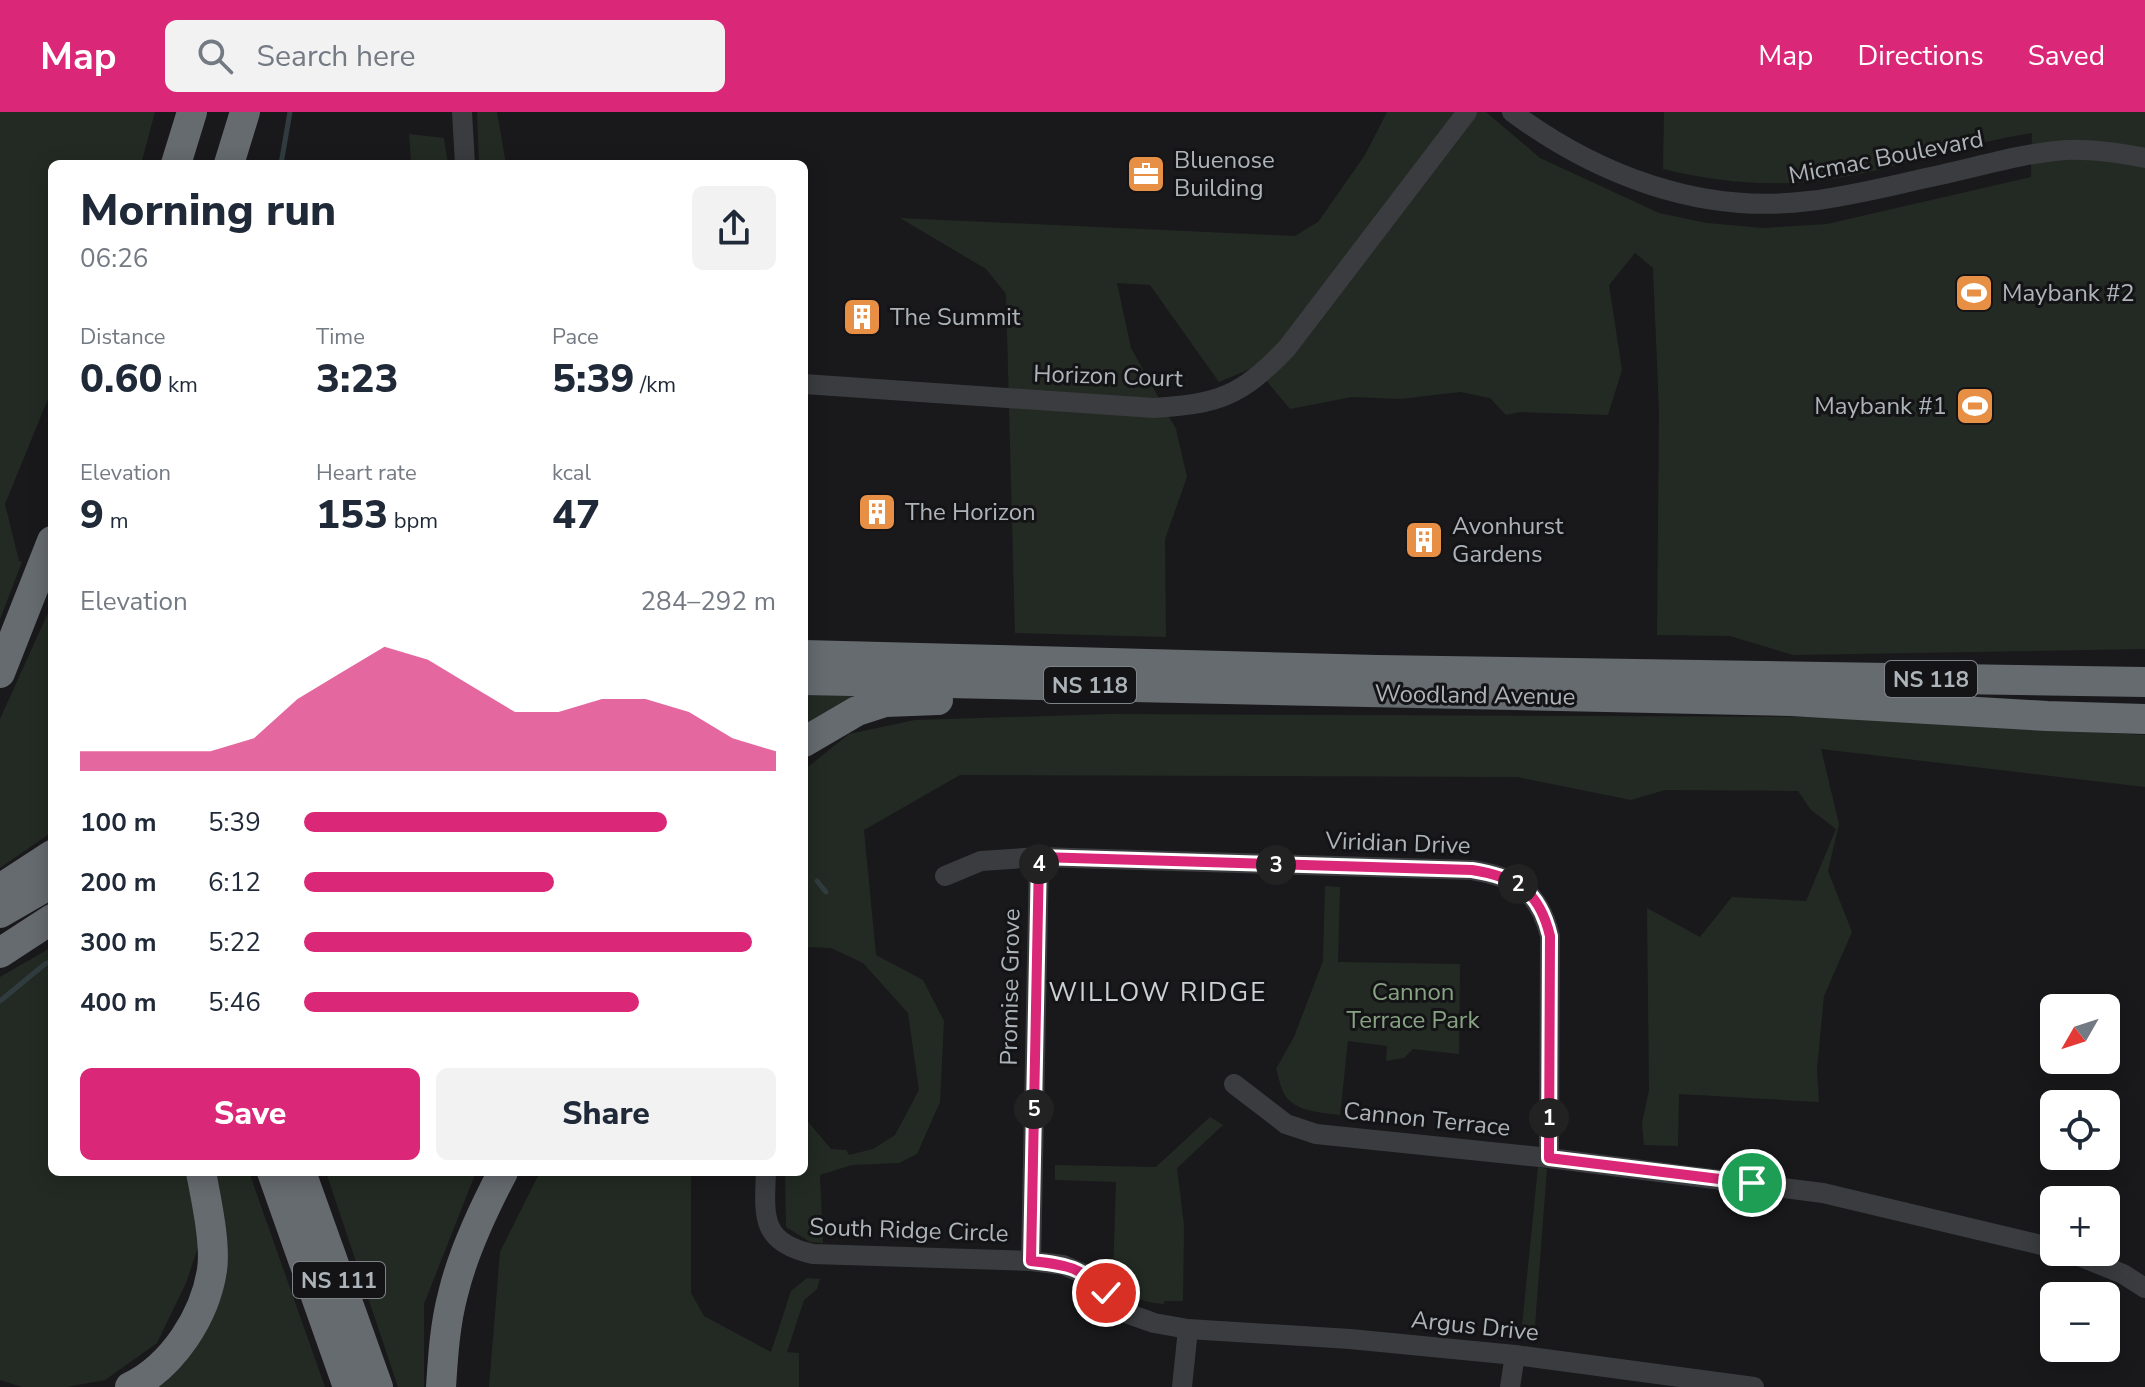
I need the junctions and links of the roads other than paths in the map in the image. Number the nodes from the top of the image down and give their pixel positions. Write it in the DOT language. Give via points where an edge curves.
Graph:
graph roads {
  1 [pos="192,112"];
  2 [pos="209,112"];
  3 [pos="245,112"];
  4 [pos="255,112"];
  5 [pos="462,112"];
  6 [pos="1467,112"];
  7 [pos="1512,112"];
  8 [pos="2145,158"];
  9 [pos="177,160"];
  10 [pos="198,160"];
  11 [pos="230,160"];
  12 [pos="248,160"];
  13 [pos="465,160"];
  14 [pos="808,384"];
  15 [pos="48,551"];
  16 [pos="808,640"];
  17 [pos="808,655"];
  18 [pos="961,659"];
  19 [pos="0,673"];
  20 [pos="808,680"];
  21 [pos="2145,682"];
  22 [pos="1376,694"];
  23 [pos="2145,719"];
  24 [pos="808,739"];
  25 [pos="1039,857"];
  26 [pos="48,858"];
  27 [pos="945,876"];
  28 [pos="48,885"];
  29 [pos="0,889"];
  30 [pos="48,912"];
  31 [pos="0,913"];
  32 [pos="48,922"];
  33 [pos="0,939"];
  34 [pos="0,953"];
  35 [pos="1234,1084"];
  36 [pos="1549,1158"];
  37 [pos="202,1176"];
  38 [pos="273,1176"];
  39 [pos="302,1176"];
  40 [pos="501,1176"];
  41 [pos="766,1176"];
  42 [pos="2040,1245"];
  43 [pos="1031,1261"];
  44 [pos="2106,1266"];
  45 [pos="2145,1288"];
  46 [pos="1188,1329"];
  47 [pos="1515,1355"];
  48 [pos="1744,1386"];
  49 [pos="130,1387"];
  50 [pos="348,1387"];
  51 [pos="378,1387"];
  52 [pos="441,1387"];
  53 [pos="1182,1387"];
  54 [pos="1510,1387"];
  1 -- 9 [label="highway"];
  2 -- 10 [label="highway"];
  3 -- 11 [label="highway"];
  4 -- 12 [label="highway"];
  5 -- 13 [label="street"];
  6 -- 14 [label="street, Horizon Court" via="1287,348 1243,388 1220,400 1154,408"];
  7 -- 8 [label="street, Micmac Boulevard" via="1553,142 1630,178 1698,197 1753,203 1850,195 2067,150"];
  15 -- 19 [label="highway"];
  16 -- 18 [label="highway" via="872,643"];
  17 -- 18 [label="highway, Woodland Avenue / NS 118"];
  18 -- 21 [label="highway, Woodland Avenue / NS 118"];
  20 -- 22 [label="highway, Woodland Avenue / NS 118"];
  22 -- 23 [label="highway, Woodland Avenue / NS 118" via="1791,701"];
  22 -- 24 [label="highway" via="885,702 838,720"];
  25 -- 27 [label="street, Viridian Drive" via="981,861"];
  25 -- 36 [label="street, Viridian Drive" via="1472,870 1517,883 1531,895 1550,936"];
  25 -- 43 [label="street, Promise Grove"];
  26 -- 29 [label="highway"];
  28 -- 31 [label="highway"];
  30 -- 33 [label="highway"];
  32 -- 34 [label="highway"];
  35 -- 36 [label="street, Cannon Terrace" via="1286,1124 1316,1134"];
  36 -- 42 [label="street, Cannon Terrace" via="1823,1193"];
  37 -- 49 [label="highway" via="212,1268 199,1312 175,1352"];
  38 -- 50 [label="highway, NS 111"];
  39 -- 51 [label="highway, NS 111"];
  40 -- 52 [label="highway" via="453,1293"];
  41 -- 43 [label="street, South Ridge Circle" via="764,1215 781,1243 795,1250"];
  43 -- 46 [label="street, South Ridge Circle" via="1063,1265 1089,1276 1137,1319"];
  44 -- 45 [label="street"];
  46 -- 47 [label="street, Argus Drive"];
  46 -- 53 [label="street"];
  47 -- 48 [label="street, Argus Drive"];
  47 -- 54 [label="street"];
}
